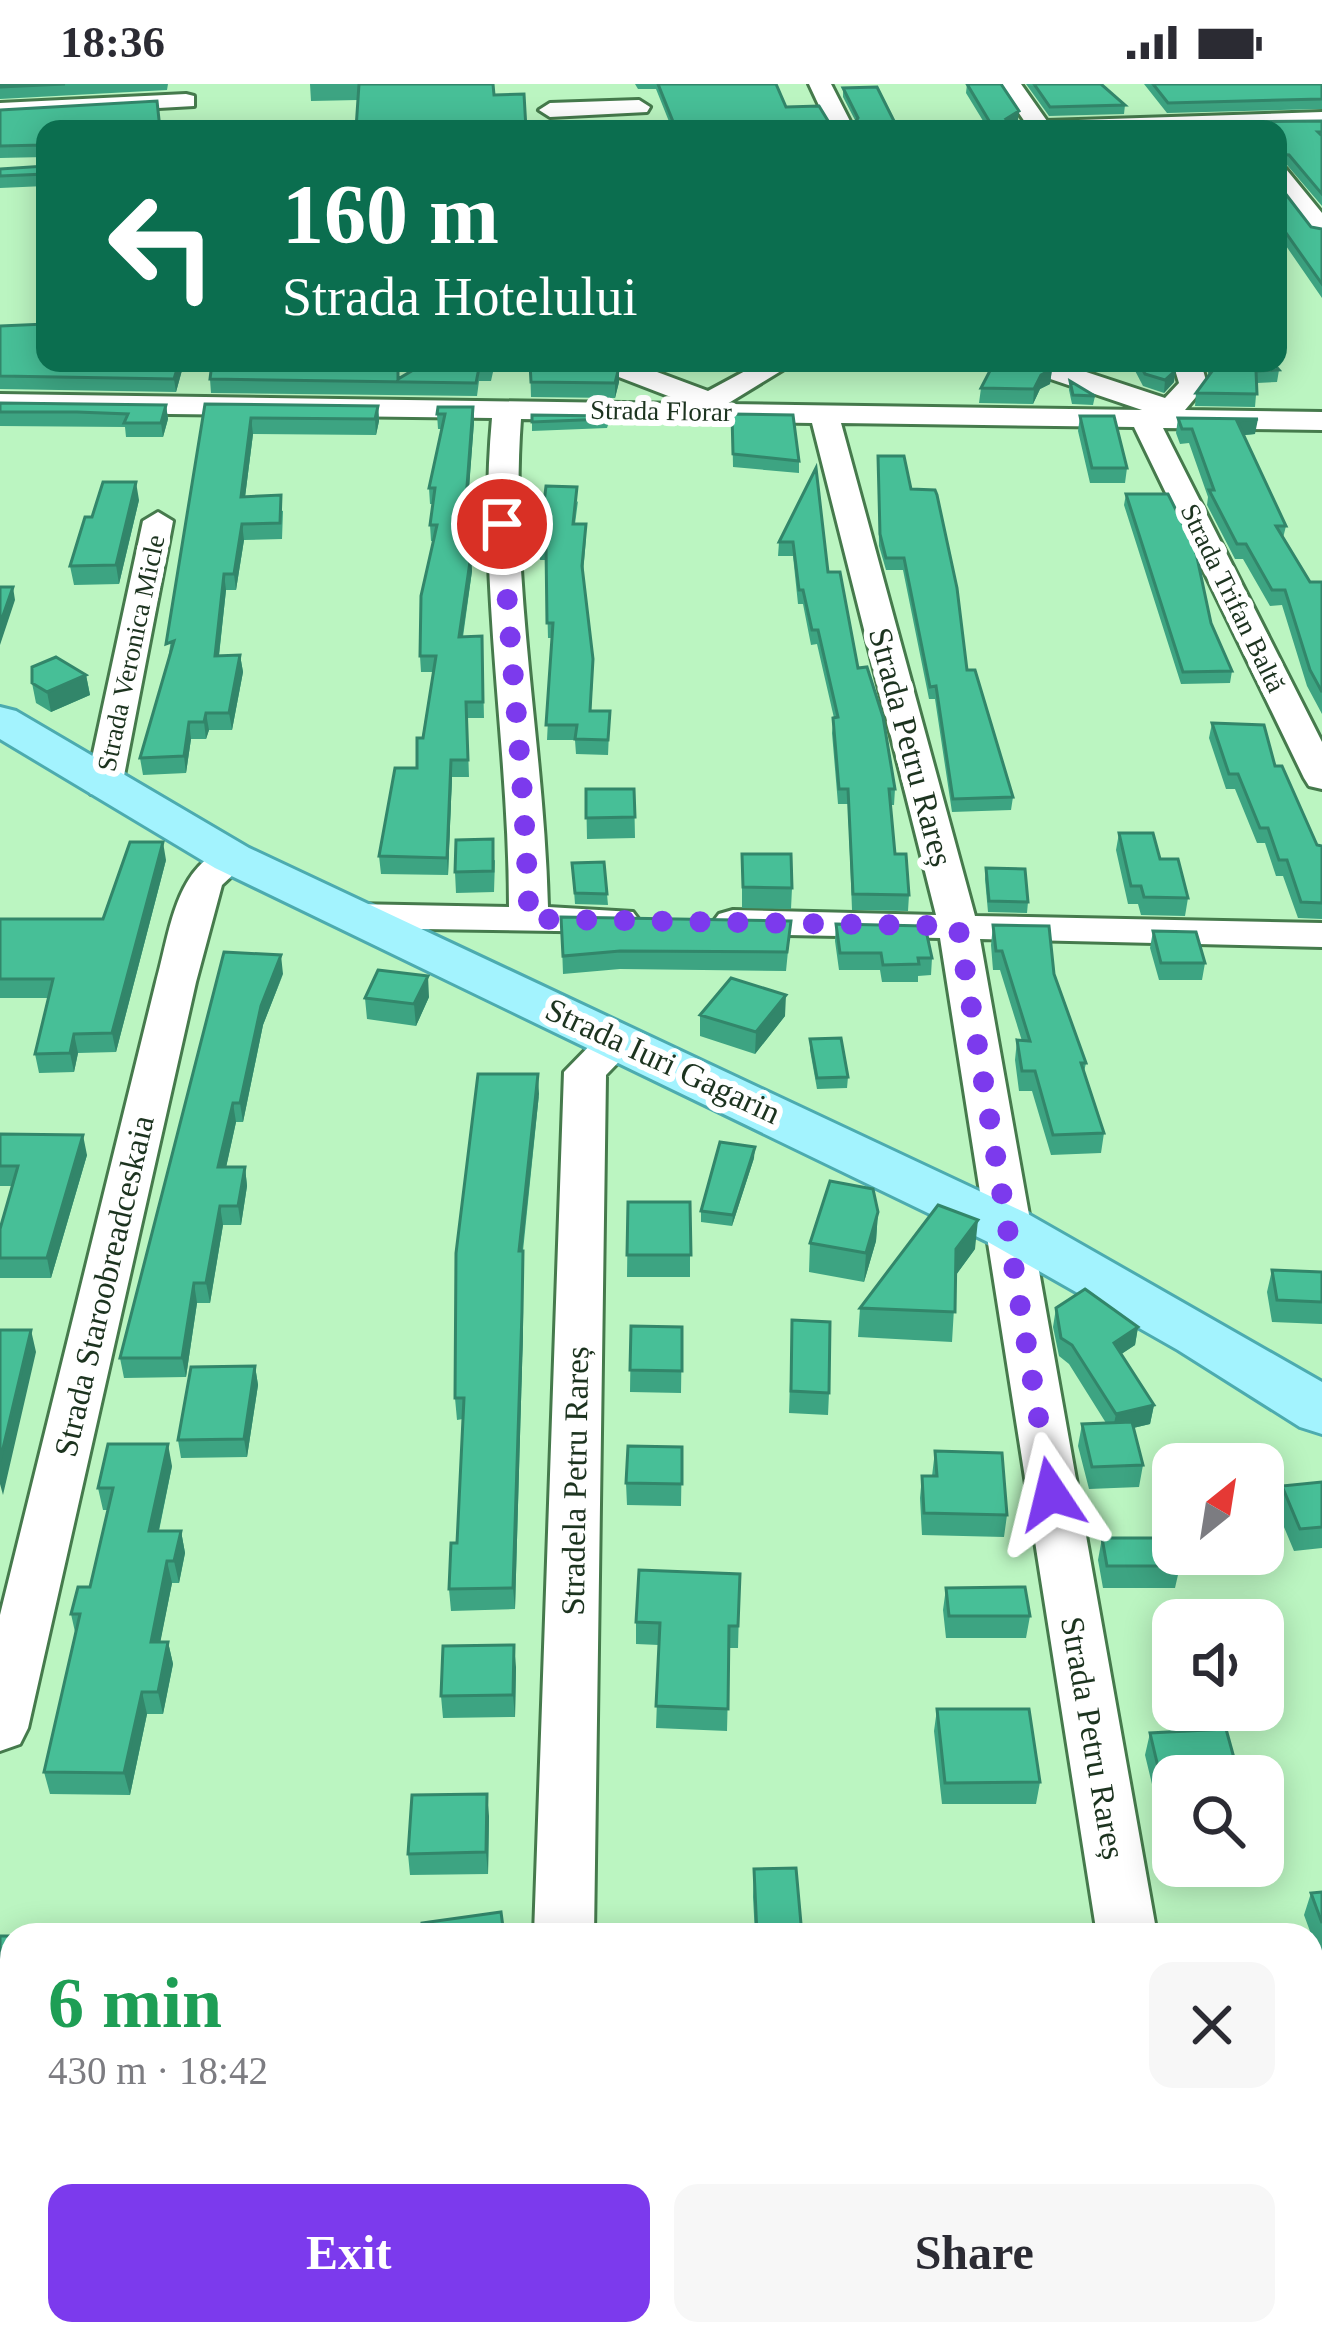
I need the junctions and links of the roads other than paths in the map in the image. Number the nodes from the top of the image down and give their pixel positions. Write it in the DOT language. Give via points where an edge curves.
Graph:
graph roads {
  1 [pos="820,84"];
  2 [pos="1010,84"];
  3 [pos="1214,97"];
  4 [pos="189,103"];
  5 [pos="639,107"];
  6 [pos="0,110"];
  7 [pos="550,110"];
  8 [pos="1322,119"];
  9 [pos="838,120"];
  10 [pos="1035,120"];
  11 [pos="1235,120"];
  12 [pos="1287,122"];
  13 [pos="1287,185"];
  14 [pos="1322,229"];
  15 [pos="630,372"];
  16 [pos="766,372"];
  17 [pos="1055,372"];
  18 [pos="1189,372"];
  19 [pos="0,403"];
  20 [pos="715,406"];
  21 [pos="507,410"];
  22 [pos="824,414"];
  23 [pos="1169,415"];
  24 [pos="1322,421"];
  25 [pos="158,521"];
  26 [pos="0,720"];
  27 [pos="1322,778"];
  28 [pos="104,785"];
  29 [pos="232,858"];
  30 [pos="352,916"];
  31 [pos="529,919"];
  32 [pos="648,921"];
  33 [pos="696,922"];
  34 [pos="958,926"];
  35 [pos="1322,935"];
  36 [pos="618,1041"];
  37 [pos="1008,1228"];
  38 [pos="1322,1412"];
  39 [pos="0,1727"];
  40 [pos="564,1923"];
  41 [pos="1125,1923"];
  1 -- 9 [label="street"];
  2 -- 10 [label="street"];
  3 -- 11 [label="street"];
  4 -- 6 [label="street"];
  5 -- 7 [label="street"];
  8 -- 12 [label="street"];
  13 -- 14 [label="street"];
  15 -- 20 [label="street"];
  16 -- 20 [label="street"];
  17 -- 23 [label="street"];
  18 -- 23 [label="street" via="1192,384"];
  19 -- 21 [label="street, Strada Florar"];
  20 -- 21 [label="street, Strada Florar"];
  20 -- 22 [label="street, Strada Florar"];
  21 -- 31 [label="street" via="502,524"];
  22 -- 23 [label="street, Strada Florar"];
  22 -- 34 [label="street, Strada Petru Rareș"];
  23 -- 24 [label="street, Strada Florar"];
  23 -- 27 [label="street, Strada Trifan Baltă"];
  25 -- 28 [label="street, Strada Veronica Micle"];
  26 -- 28 [label="main road, Strada Iuri Gagarin"];
  28 -- 29 [label="main road, Strada Iuri Gagarin"];
  29 -- 30 [label="main road, Strada Iuri Gagarin"];
  29 -- 39 [label="street, Strada Staroobreadceskaia" via="204,881 176,982"];
  30 -- 31 [label="street"];
  30 -- 36 [label="main road, Strada Iuri Gagarin"];
  31 -- 32 [label="street"];
  33 -- 34 [label="street"];
  34 -- 35 [label="street"];
  34 -- 37 [label="street, Strada Petru Rareș"];
  36 -- 37 [label="main road, Strada Iuri Gagarin"];
  36 -- 40 [label="street, Stradela Petru Rareș" via="585,1072"];
  37 -- 38 [label="main road, Strada Iuri Gagarin"];
  37 -- 41 [label="street, Strada Petru Rareș"];
}
